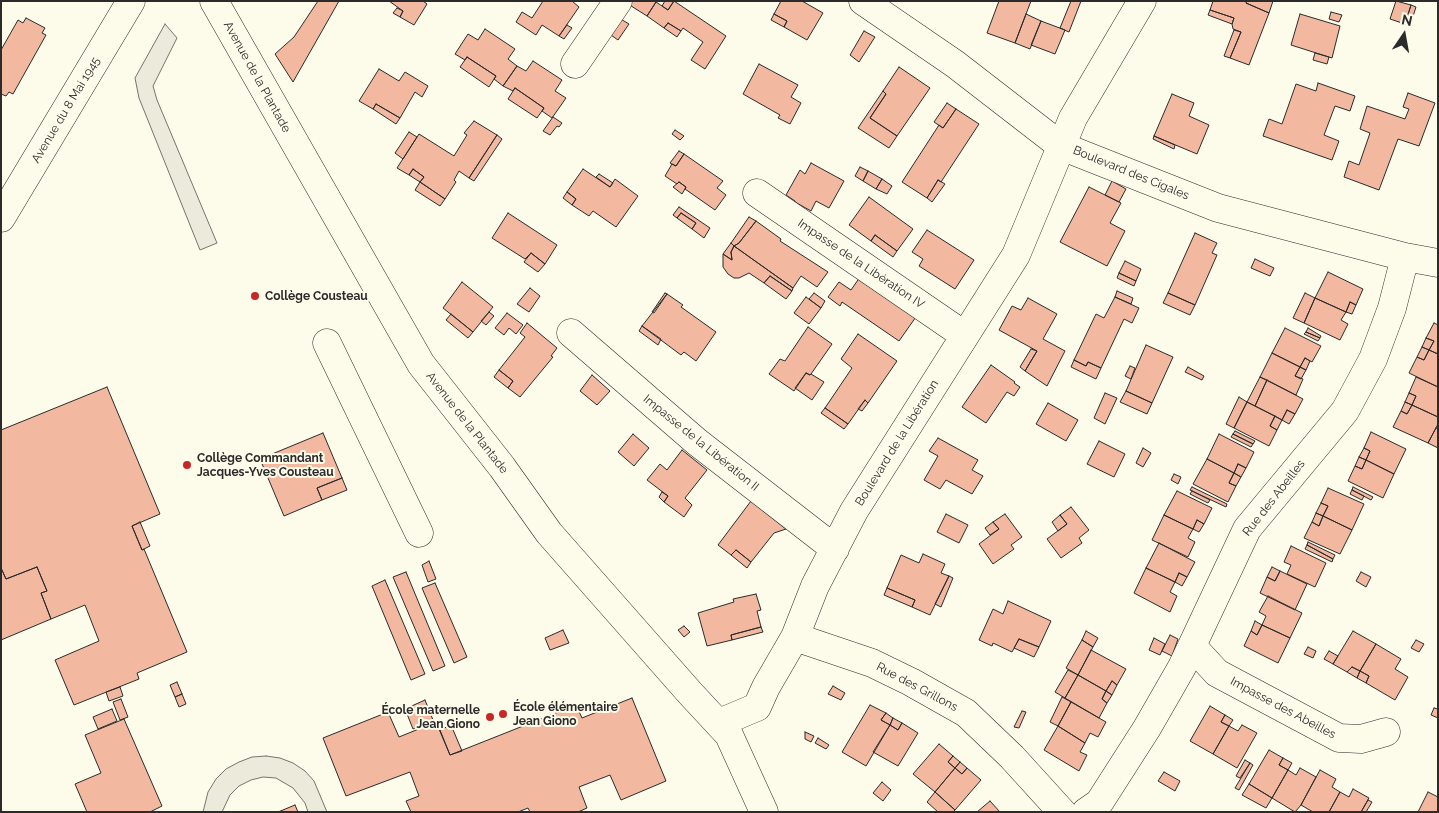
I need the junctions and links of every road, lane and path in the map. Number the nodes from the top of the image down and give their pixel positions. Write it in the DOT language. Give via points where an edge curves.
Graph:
graph roads {
  1 [pos="131,1"];
  2 [pos="214,1"];
  3 [pos="618,1"];
  4 [pos="863,1"];
  5 [pos="1142,1"];
  6 [pos="574,64"];
  7 [pos="1061,146"];
  8 [pos="757,193"];
  9 [pos="1,218"];
  10 [pos="1406,257"];
  11 [pos="1438,263"];
  12 [pos="571,333"];
  13 [pos="964,335"];
  14 [pos="327,343"];
  15 [pos="419,532"];
  16 [pos="835,549"];
  17 [pos="795,638"];
  18 [pos="1192,646"];
  19 [pos="719,724"];
  20 [pos="1386,732"];
  21 [pos="764,812"];
  22 [pos="1062,812"];
  23 [pos="1086,812"];
  1 -- 9 [label="street, Avenue du 8 Mai 1945"];
  2 -- 19 [label="street, Avenue de la Plantade" via="421,364 502,466 549,532"];
  3 -- 6 [label="street"];
  4 -- 7 [label="street, Boulevard des Cigales" via="955,64"];
  5 -- 7 [label="street, Boulevard de la Libération" via="1073,118"];
  7 -- 10 [label="street, Boulevard des Cigales" via="1218,208"];
  7 -- 13 [label="street, Boulevard de la Libération" via="1016,255"];
  8 -- 13 [label="street, Impasse de la Libération IV"];
  10 -- 11 [label="street, Boulevard des Cigales"];
  10 -- 18 [label="street, Rue des Abeilles" via="1373,359 1345,411 1247,528"];
  12 -- 16 [label="street, Impasse de la Libération II" via="697,442"];
  13 -- 16 [label="street, Boulevard de la Libération" via="854,511"];
  14 -- 15 [label="street"];
  16 -- 17 [label="street, Boulevard de la Libération" via="815,586"];
  17 -- 19 [label="street, Boulevard de la Libération" via="757,707"];
  17 -- 22 [label="street, Rue des Grillons" via="872,663 966,713"];
  18 -- 20 [label="street, Impasse des Abeilles" via="1217,673 1339,738 1361,739"];
  18 -- 23 [label="street, Rue des Abeilles" via="1105,795"];
  19 -- 21 [label="street, Avenue de la Plantade" via="729,735"];
}
